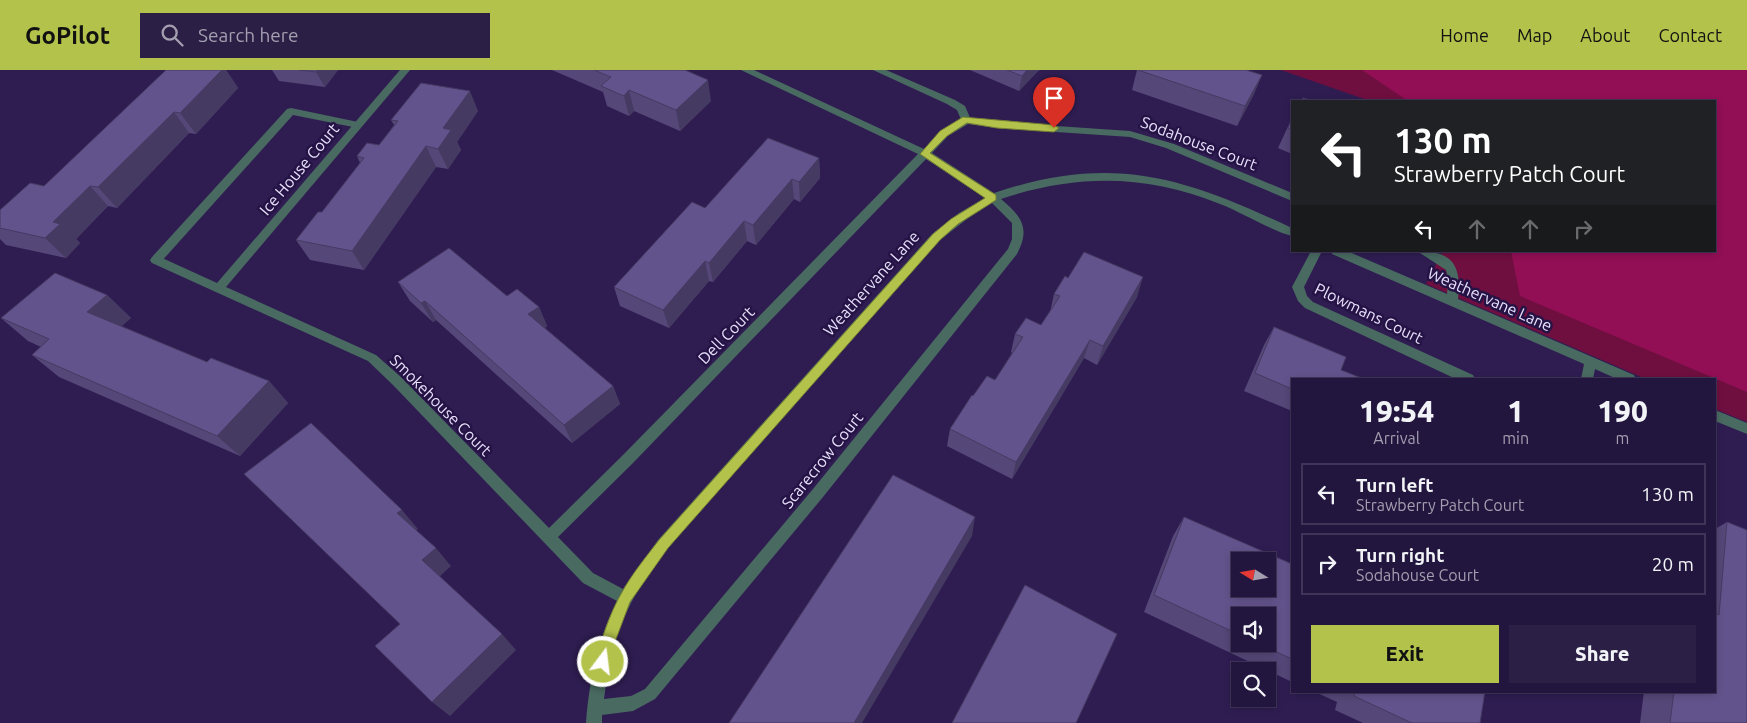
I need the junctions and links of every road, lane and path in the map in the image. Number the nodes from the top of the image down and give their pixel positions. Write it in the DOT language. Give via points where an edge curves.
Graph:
graph roads {
  1 [pos="404,70"];
  2 [pos="746,70"];
  3 [pos="878,70"];
  4 [pos="966,120"];
  5 [pos="358,125"];
  6 [pos="924,154"];
  7 [pos="1291,197"];
  8 [pos="993,198"];
  9 [pos="1291,232"];
  10 [pos="1315,252"];
  11 [pos="1338,252"];
  12 [pos="1424,252"];
  13 [pos="218,289"];
  14 [pos="1452,301"];
  15 [pos="1591,362"];
  16 [pos="1467,378"];
  17 [pos="1587,378"];
  18 [pos="1628,378"];
  19 [pos="1716,416"];
  20 [pos="1747,429"];
  21 [pos="548,538"];
  22 [pos="625,598"];
  23 [pos="594,708"];
  24 [pos="594,723"];
  1 -- 5 [label="street, Ice House Court"];
  2 -- 6 [label="street"];
  3 -- 4 [label="street" via="951,102 960,108"];
  4 -- 6 [label="street" via="944,134"];
  4 -- 7 [label="street, Sodahouse Court" via="1130,134 1170,146"];
  5 -- 13 [label="street, Ice House Court"];
  5 -- 13 [label="street, Smokehouse Court" via="291,112 156,260"];
  6 -- 8 [label="street"];
  6 -- 21 [label="street, Dell Court"];
  8 -- 9 [label="street, Weathervane Lane" via="1070,178 1115,176 1151,180 1225,202"];
  8 -- 22 [label="street, Weathervane Lane" via="936,237 663,544"];
  8 -- 23 [label="street, Scarecrow Court" via="1018,222 1018,239 1013,251 818,493 650,694 633,703"];
  10 -- 16 [label="street, Plowmans Court" via="1298,286 1302,298 1309,305"];
  11 -- 14 [label="street, Weathervane Lane"];
  12 -- 14 [label="street" via="1444,260 1453,268"];
  13 -- 21 [label="street, Smokehouse Court" via="372,358"];
  14 -- 15 [label="street, Weathervane Lane"];
  15 -- 17 [label="street"];
  15 -- 18 [label="street, Weathervane Lane"];
  19 -- 20 [label="street"];
  21 -- 22 [label="street, Smokehouse Court" via="588,578"];
  22 -- 23 [label="street, Weathervane Lane" via="606,647"];
  23 -- 24 [label="street, Weathervane Lane"];
}
